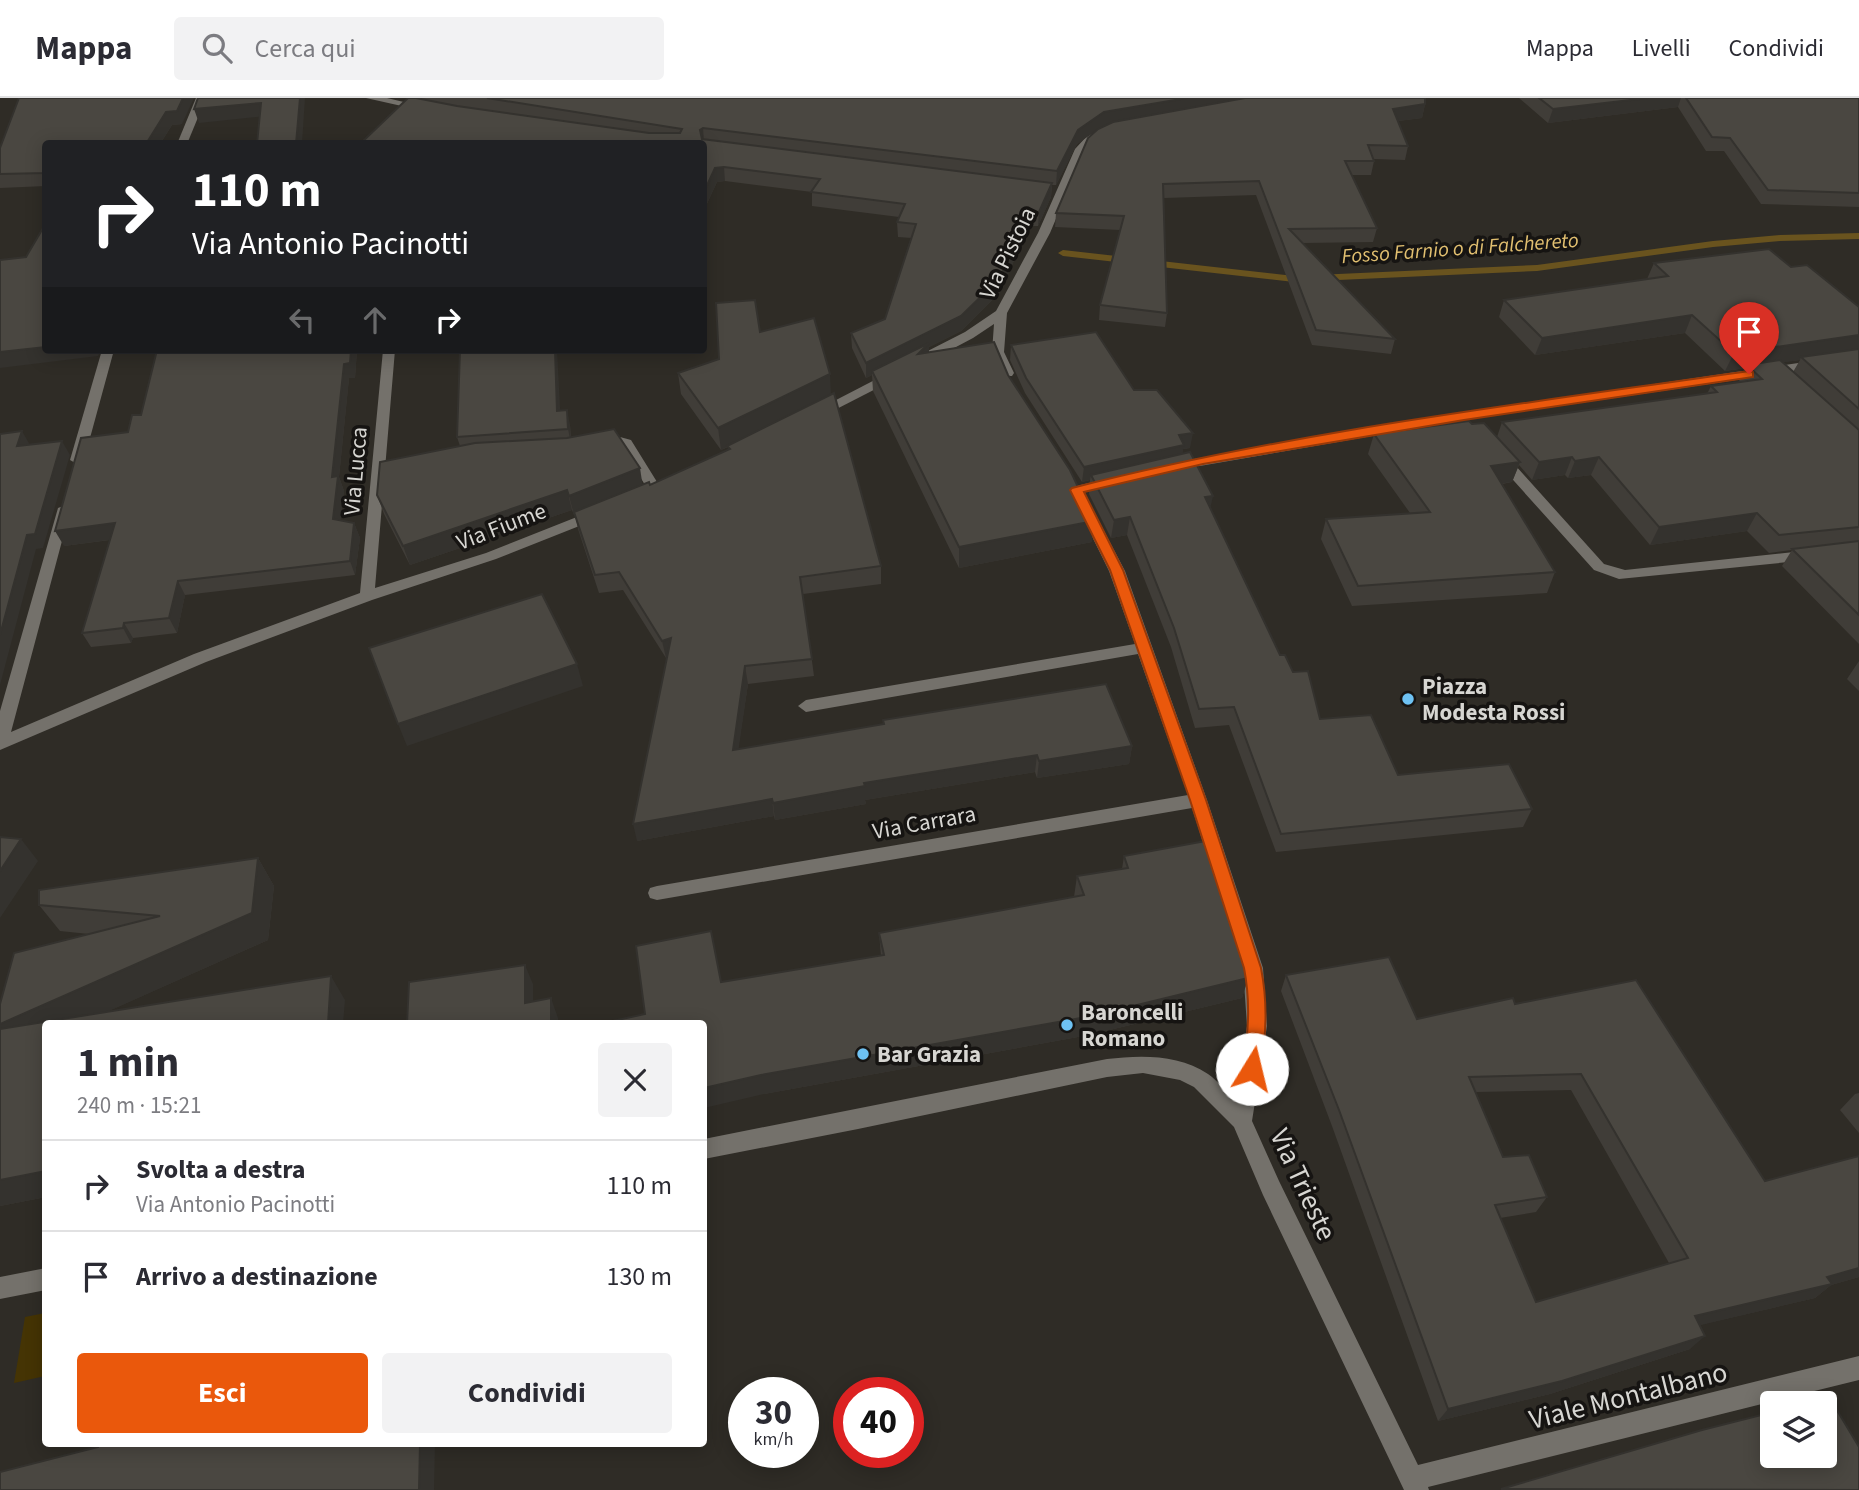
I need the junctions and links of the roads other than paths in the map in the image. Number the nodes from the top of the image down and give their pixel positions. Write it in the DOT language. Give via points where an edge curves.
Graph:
graph roads {
  1 [pos="201,98"];
  2 [pos="371,98"];
  3 [pos="435,110"];
  4 [pos="1121,127"];
  5 [pos="184,140"];
  6 [pos="1047,191"];
  7 [pos="1061,192"];
  8 [pos="1001,313"];
  9 [pos="106,354"];
  10 [pos="389,354"];
  11 [pos="1859,358"];
  12 [pos="1775,370"];
  13 [pos="1012,384"];
  14 [pos="1793,387"];
  15 [pos="796,424"];
  16 [pos="1490,445"];
  17 [pos="582,449"];
  18 [pos="74,471"];
  19 [pos="1152,472"];
  20 [pos="1127,478"];
  21 [pos="672,484"];
  22 [pos="67,498"];
  23 [pos="618,506"];
  24 [pos="1859,550"];
  25 [pos="367,596"];
  26 [pos="1143,648"];
  27 [pos="806,706"];
  28 [pos="0,742"];
  29 [pos="1198,800"];
  30 [pos="657,893"];
  31 [pos="1242,1121"];
  32 [pos="707,1148"];
  33 [pos="42,1280"];
  34 [pos="0,1288"];
  35 [pos="1859,1368"];
  36 [pos="1414,1484"];
  1 -- 5 [label="street"];
  2 -- 3 [label="street"];
  4 -- 7 [label="street, Via Pistoia" via="1091,138 1080,149"];
  6 -- 7 [label="street"];
  7 -- 8 [label="street, Via Pistoia"];
  8 -- 13 [label="street, Via Pistoia" via="998,352"];
  8 -- 15 [label="street" via="969,335"];
  9 -- 18 [label="street"];
  10 -- 25 [label="street, Via Lucca" via="384,471"];
  11 -- 12 [label="street"];
  12 -- 14 [label="street"];
  12 -- 19 [label="street" via="1203,460"];
  16 -- 24 [label="street" via="1599,567 1624,575"];
  17 -- 21 [label="street" via="626,443 649,493"];
  20 -- 26 [label="street" via="1073,485 1116,570"];
  22 -- 28 [label="street"];
  23 -- 25 [label="street, Via Fiume" via="491,556"];
  25 -- 28 [label="street, Via Fiume" via="200,658"];
  26 -- 27 [label="street"];
  26 -- 29 [label="street"];
  29 -- 30 [label="street, Via Carrara"];
  29 -- 31 [label="street" via="1253,968 1258,997 1257,1043"];
  31 -- 32 [label="street, Via Trieste" via="1201,1081 1184,1072 1143,1064"];
  31 -- 36 [label="street, Via Trieste"];
  33 -- 34 [label="street"];
  35 -- 36 [label="street, Viale Montalbano"];
}
